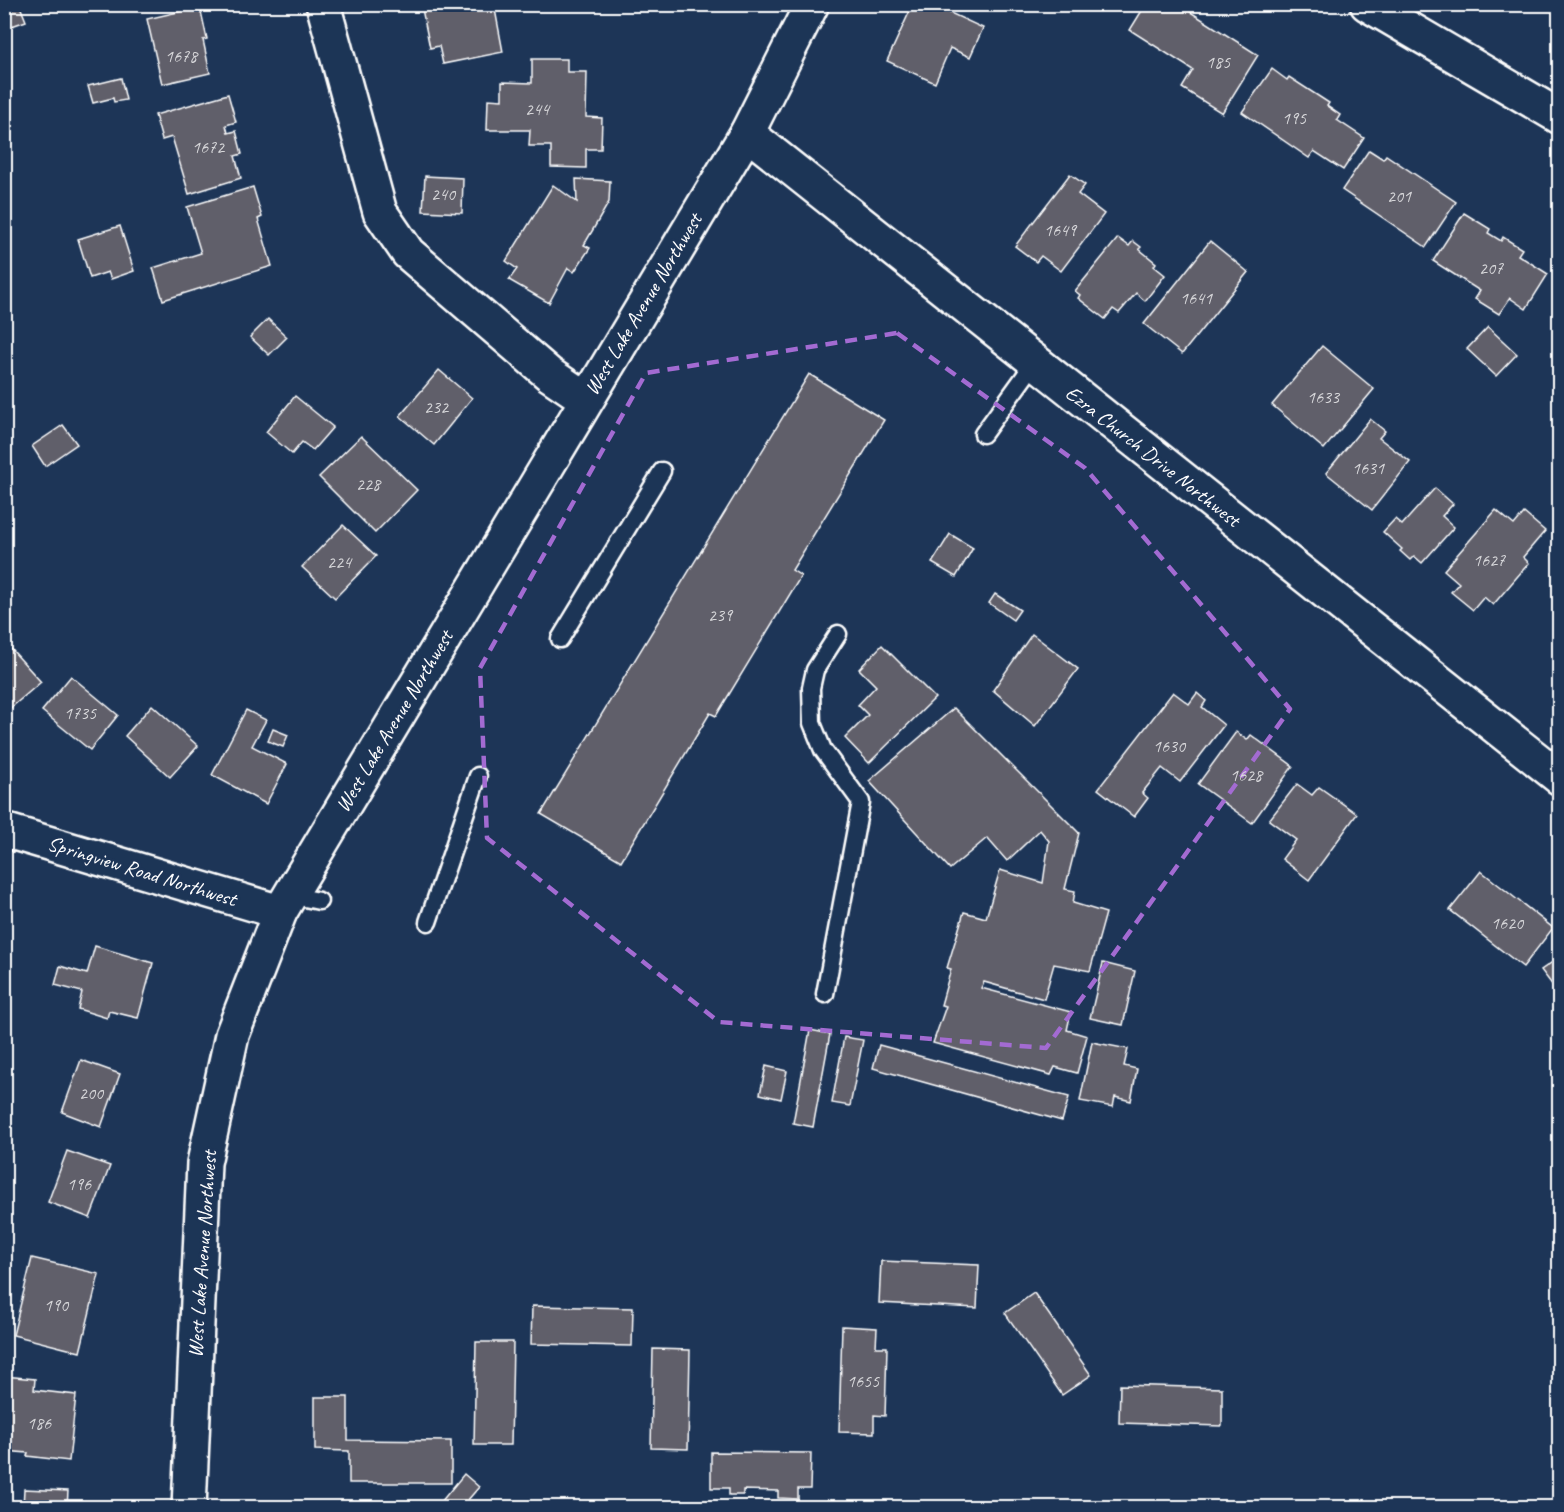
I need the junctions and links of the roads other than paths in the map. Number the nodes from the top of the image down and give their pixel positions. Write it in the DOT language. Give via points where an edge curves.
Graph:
graph roads {
  1 [pos="323,4"];
  2 [pos="812,4"];
  3 [pos="1367,4"];
  4 [pos="1560,117"];
  5 [pos="747,133"];
  6 [pos="1035,362"];
  7 [pos="586,399"];
  8 [pos="983,434"];
  9 [pos="662,471"];
  10 [pos="838,634"];
  11 [pos="560,639"];
  12 [pos="478,776"];
  13 [pos="1560,778"];
  14 [pos="4,830"];
  15 [pos="296,903"];
  16 [pos="428,922"];
  17 [pos="825,994"];
  18 [pos="189,1508"];
  1 -- 7 [label="street" via="380,212 408,253 549,374"];
  2 -- 5 [label="street, West Lake Avenue Northwest"];
  3 -- 4 [label="street"];
  5 -- 6 [label="street, Ezra Church Drive Northwest"];
  5 -- 7 [label="street, West Lake Avenue Northwest"];
  6 -- 8 [label="lane"];
  6 -- 13 [label="street, Ezra Church Drive Northwest"];
  7 -- 15 [label="street, West Lake Avenue Northwest"];
  9 -- 11 [label="lane"];
  10 -- 17 [label="lane" via="815,670 812,723 823,750 861,802"];
  12 -- 16 [label="lane"];
  14 -- 15 [label="street, Springview Road Northwest"];
  15 -- 18 [label="street, West Lake Avenue Northwest" via="232,1035 204,1163"];
}
